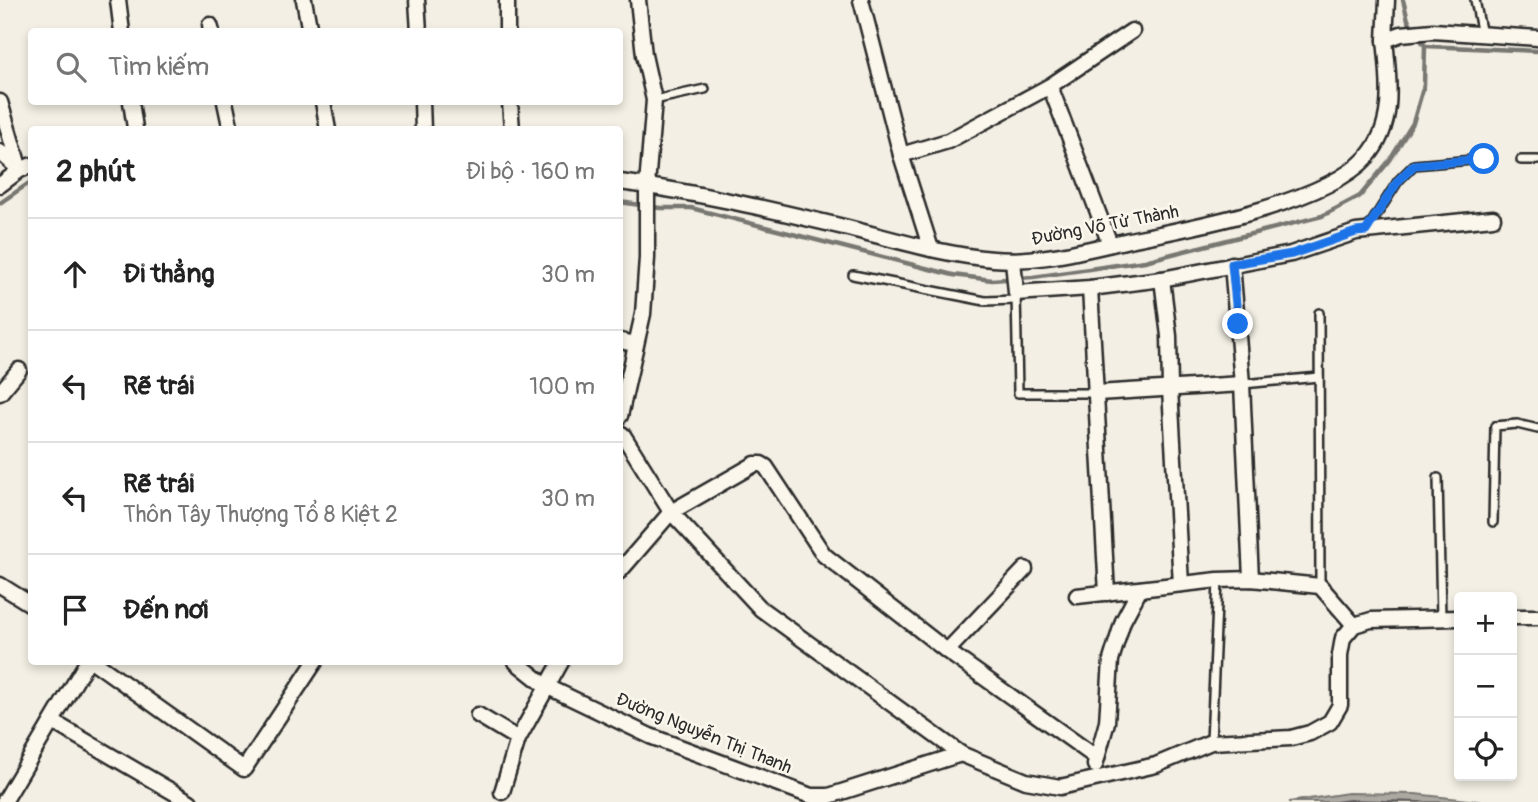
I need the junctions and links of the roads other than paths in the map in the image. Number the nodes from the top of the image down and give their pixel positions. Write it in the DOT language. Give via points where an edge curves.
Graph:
graph roads {
  1 [pos="117,0"];
  2 [pos="304,0"];
  3 [pos="417,0"];
  4 [pos="507,0"];
  5 [pos="638,0"];
  6 [pos="861,0"];
  7 [pos="1387,0"];
  8 [pos="1475,0"];
  9 [pos="121,28"];
  10 [pos="309,28"];
  11 [pos="419,28"];
  12 [pos="508,28"];
  13 [pos="1132,31"];
  14 [pos="1482,35"];
  15 [pos="1538,38"];
  16 [pos="1385,40"];
  17 [pos="1051,86"];
  18 [pos="705,89"];
  19 [pos="654,100"];
  20 [pos="0,102"];
  21 [pos="132,105"];
  22 [pos="226,105"];
  23 [pos="324,105"];
  24 [pos="422,105"];
  25 [pos="510,105"];
  26 [pos="137,126"];
  27 [pos="230,126"];
  28 [pos="327,126"];
  29 [pos="424,126"];
  30 [pos="512,126"];
  31 [pos="0,152"];
  32 [pos="901,155"];
  33 [pos="1484,159"];
  34 [pos="1521,160"];
  35 [pos="1538,160"];
  36 [pos="26,167"];
  37 [pos="623,183"];
  38 [pos="0,185"];
  39 [pos="647,191"];
  40 [pos="1493,218"];
  41 [pos="1366,231"];
  42 [pos="1110,244"];
  43 [pos="931,249"];
  44 [pos="1232,264"];
  45 [pos="1013,267"];
  46 [pos="853,275"];
  47 [pos="1163,279"];
  48 [pos="1090,288"];
  49 [pos="1016,297"];
  50 [pos="1319,313"];
  51 [pos="623,342"];
  52 [pos="636,344"];
  53 [pos="19,370"];
  54 [pos="1319,377"];
  55 [pos="1242,384"];
  56 [pos="1170,389"];
  57 [pos="0,393"];
  58 [pos="1097,393"];
  59 [pos="623,402"];
  60 [pos="1538,429"];
  61 [pos="623,435"];
  62 [pos="1438,478"];
  63 [pos="671,512"];
  64 [pos="1493,522"];
  65 [pos="623,568"];
  66 [pos="1026,569"];
  67 [pos="1251,579"];
  68 [pos="1218,580"];
  69 [pos="1181,584"];
  70 [pos="0,585"];
  71 [pos="1320,586"];
  72 [pos="1140,589"];
  73 [pos="1107,593"];
  74 [pos="1077,596"];
  75 [pos="28,602"];
  76 [pos="1517,617"];
  77 [pos="1538,617"];
  78 [pos="1454,618"];
  79 [pos="1441,619"];
  80 [pos="1354,625"];
  81 [pos="947,651"];
  82 [pos="85,665"];
  83 [pos="98,665"];
  84 [pos="313,665"];
  85 [pos="520,665"];
  86 [pos="559,665"];
  87 [pos="546,686"];
  88 [pos="478,715"];
  89 [pos="53,722"];
  90 [pos="519,739"];
  91 [pos="1211,742"];
  92 [pos="961,754"];
  93 [pos="1097,758"];
  94 [pos="1091,780"];
  95 [pos="502,792"];
  96 [pos="4,802"];
  97 [pos="190,802"];
  1 -- 9 [label="street"];
  2 -- 10 [label="street"];
  3 -- 11 [label="street"];
  4 -- 12 [label="street"];
  5 -- 19 [label="street" via="643,55"];
  6 -- 32 [label="street"];
  7 -- 16 [label="street, Đường Võ Tử Thành"];
  8 -- 14 [label="lane"];
  13 -- 17 [label="street"];
  14 -- 15 [label="street"];
  14 -- 16 [label="street" via="1433,31"];
  16 -- 42 [label="street, Đường Võ Tử Thành" via="1390,98 1382,133 1367,156 1347,174 1308,194 1211,223"];
  17 -- 32 [label="street" via="948,141"];
  17 -- 42 [label="street"];
  18 -- 19 [label="lane"];
  19 -- 39 [label="street"];
  20 -- 36 [label="street"];
  21 -- 26 [label="street"];
  22 -- 27 [label="street"];
  23 -- 28 [label="street"];
  24 -- 29 [label="street"];
  25 -- 30 [label="street"];
  31 -- 36 [label="street"];
  32 -- 43 [label="street"];
  33 -- 41 [label="lane" via="1414,165 1398,181"];
  34 -- 35 [label="lane"];
  36 -- 38 [label="street"];
  37 -- 39 [label="street, Đường Võ Tử Thành"];
  39 -- 43 [label="street, Đường Võ Tử Thành" via="796,216"];
  39 -- 52 [label="street" via="643,314"];
  40 -- 41 [label="street"];
  41 -- 44 [label="street" via="1292,254"];
  42 -- 45 [label="street, Đường Võ Tử Thành"];
  43 -- 45 [label="street, Đường Võ Tử Thành"];
  44 -- 47 [label="street"];
  44 -- 55 [label="street"];
  45 -- 49 [label="street"];
  46 -- 49 [label="lane" via="985,301"];
  47 -- 48 [label="street"];
  47 -- 56 [label="street"];
  48 -- 49 [label="street"];
  48 -- 58 [label="street"];
  49 -- 58 [label="lane" via="1018,393"];
  50 -- 54 [label="lane"];
  51 -- 52 [label="street"];
  52 -- 59 [label="street"];
  53 -- 57 [label="street"];
  54 -- 55 [label="lane"];
  54 -- 71 [label="lane"];
  55 -- 56 [label="street"];
  55 -- 67 [label="street"];
  56 -- 58 [label="street"];
  56 -- 69 [label="street"];
  58 -- 73 [label="street"];
  60 -- 64 [label="lane" via="1517,424 1495,426"];
  61 -- 63 [label="street"];
  62 -- 79 [label="lane"];
  63 -- 65 [label="street"];
  63 -- 81 [label="street" via="761,464 824,555"];
  63 -- 92 [label="street" via="761,609"];
  66 -- 81 [label="street"];
  67 -- 68 [label="street"];
  67 -- 71 [label="street"];
  68 -- 69 [label="street"];
  68 -- 91 [label="lane"];
  69 -- 72 [label="street"];
  70 -- 75 [label="street"];
  71 -- 80 [label="street"];
  72 -- 73 [label="street"];
  72 -- 93 [label="street" via="1123,621 1111,660 1107,722"];
  73 -- 74 [label="street"];
  76 -- 77 [label="street"];
  78 -- 79 [label="street"];
  79 -- 80 [label="street" via="1371,620"];
  80 -- 91 [label="street" via="1343,638 1340,705 1330,722 1291,738"];
  81 -- 93 [label="street"];
  82 -- 89 [label="street"];
  83 -- 84 [label="street" via="244,769"];
  85 -- 87 [label="street, Đường Nguyễn Thị Thanh"];
  86 -- 87 [label="street"];
  87 -- 90 [label="street"];
  87 -- 92 [label="street, Đường Nguyễn Thị Thanh" via="650,736 820,798"];
  88 -- 90 [label="street"];
  89 -- 96 [label="street"];
  89 -- 97 [label="street"];
  90 -- 95 [label="street"];
  91 -- 94 [label="street" via="1156,765"];
  92 -- 94 [label="street" via="1040,785 1060,787"];
  93 -- 94 [label="street"];
}
